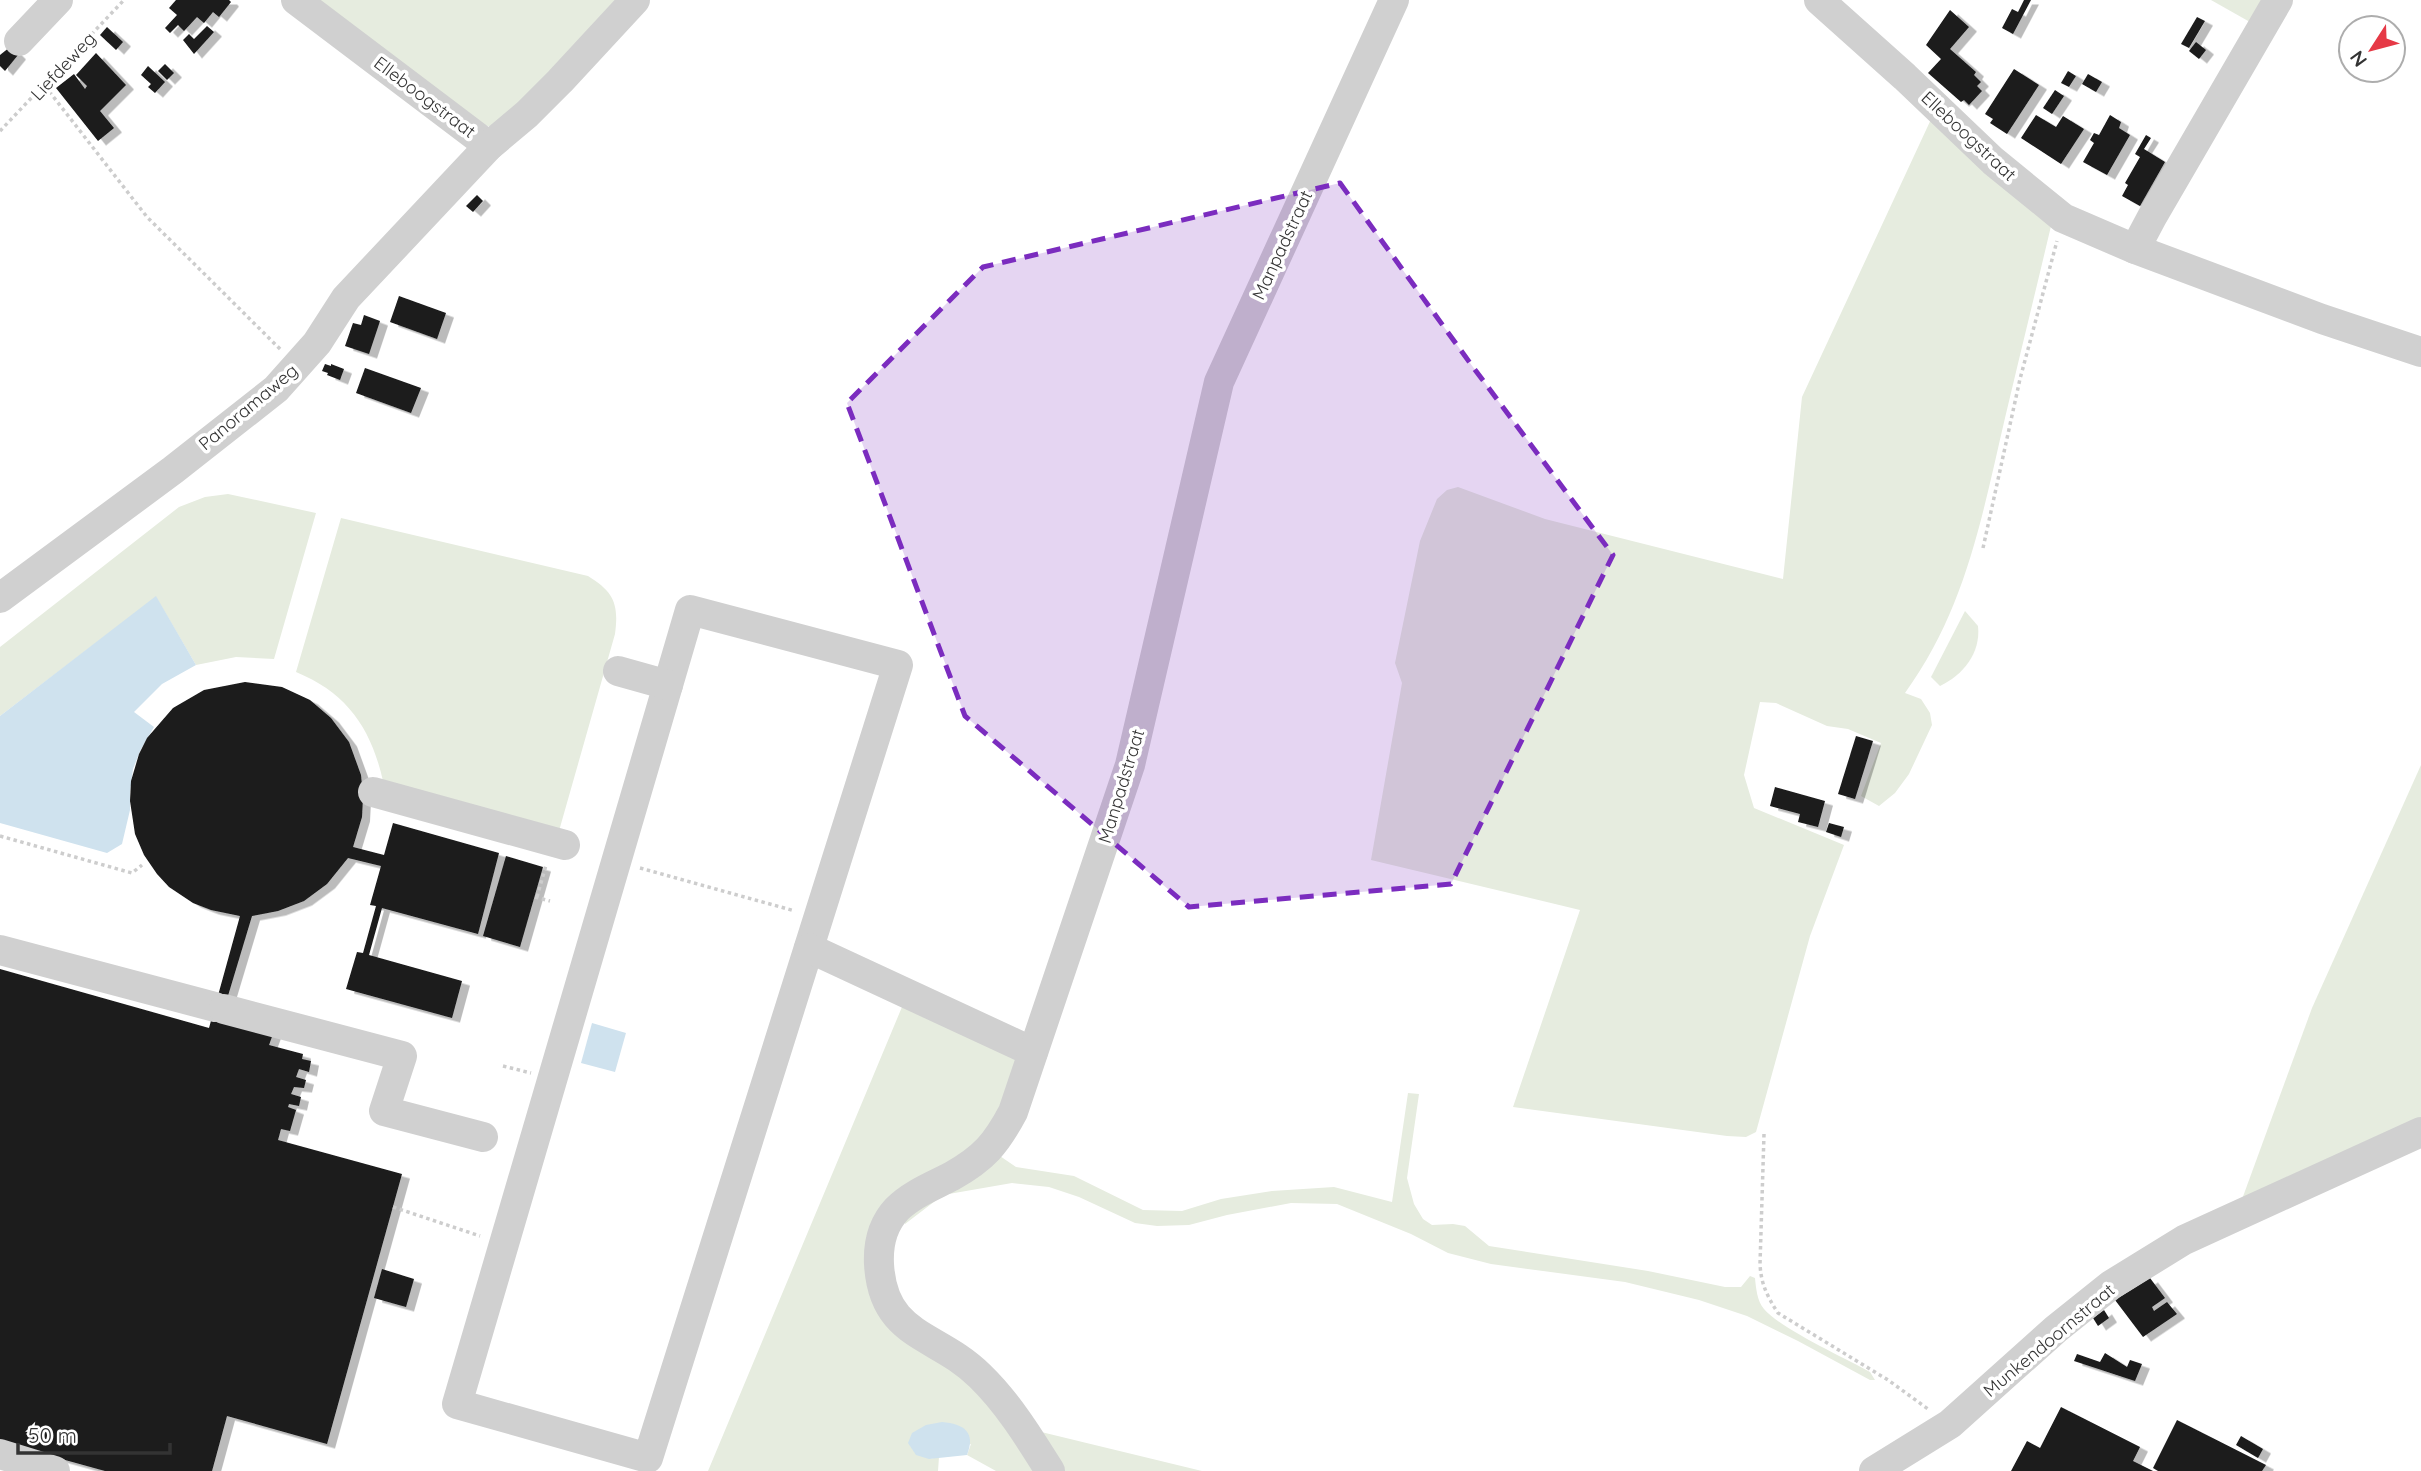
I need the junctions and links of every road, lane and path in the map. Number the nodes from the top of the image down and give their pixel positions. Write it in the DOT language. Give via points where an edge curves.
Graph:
graph roads {
  1 [pos="58,0"];
  2 [pos="124,0"];
  3 [pos="296,0"];
  4 [pos="635,0"];
  5 [pos="1394,0"];
  6 [pos="1819,0"];
  7 [pos="2278,0"];
  8 [pos="19,41"];
  9 [pos="45,86"];
  10 [pos="0,131"];
  11 [pos="489,146"];
  12 [pos="2063,218"];
  13 [pos="2135,249"];
  14 [pos="2421,352"];
  15 [pos="298,366"];
  16 [pos="1983,548"];
  17 [pos="0,598"];
  18 [pos="618,671"];
  19 [pos="668,685"];
  20 [pos="373,792"];
  21 [pos="0,836"];
  22 [pos="558,843"];
  23 [pos="615,861"];
  24 [pos="142,865"];
  25 [pos="550,901"];
  26 [pos="818,918"];
  27 [pos="809,948"];
  28 [pos="0,950"];
  29 [pos="1033,1052"];
  30 [pos="503,1066"];
  31 [pos="533,1074"];
  32 [pos="2421,1132"];
  33 [pos="1764,1134"];
  34 [pos="483,1137"];
  35 [pos="393,1207"];
  36 [pos="489,1239"];
  37 [pos="1950,1424"];
  38 [pos="0,1454"];
  39 [pos="55,1471"];
  40 [pos="1050,1471"];
  41 [pos="1874,1471"];
  1 -- 8 [label="street"];
  2 -- 9 [label="path, Liefdeweg"];
  3 -- 11 [label="street, Elleboogstraat"];
  4 -- 11 [label="street, Elleboogstraat" via="527,114"];
  5 -- 29 [label="street, Manpadstraat" via="1219,382 1130,765"];
  6 -- 12 [label="street, Elleboogstraat" via="1993,161"];
  7 -- 13 [label="street"];
  9 -- 10 [label="path, Liefdeweg"];
  9 -- 15 [label="path" via="147,217"];
  11 -- 15 [label="street, Panoramaweg" via="346,298"];
  12 -- 13 [label="street, Elleboogstraat"];
  12 -- 16 [label="path" via="2020,379"];
  13 -- 14 [label="street, Elleboogstraat"];
  15 -- 17 [label="street, Panoramaweg" via="173,470"];
  18 -- 19 [label="street"];
  19 -- 23 [label="street"];
  19 -- 26 [label="street" via="690,610 898,665"];
  20 -- 22 [label="street"];
  21 -- 24 [label="path" via="132,873"];
  22 -- 25 [label="path" via="536,897"];
  23 -- 26 [label="path"];
  23 -- 27 [label="street" via="457,1404 648,1458"];
  26 -- 27 [label="street"];
  27 -- 29 [label="street"];
  28 -- 34 [label="street" via="402,1056 384,1111"];
  29 -- 40 [label="street, Manpadstraat" via="1013,1112 996,1142 975,1162 921,1191 897,1210 885,1226 878,1256 885,1301 896,1316 981,1377"];
  30 -- 31 [label="path"];
  32 -- 37 [label="street, Munkendoornstraat" via="2184,1240 2147,1262 2065,1322"];
  33 -- 37 [label="path" via="1760,1264 1766,1295 1778,1313"];
  35 -- 36 [label="path"];
  37 -- 41 [label="street, Munkendoornstraat"];
  38 -- 39 [label="street"];
}
